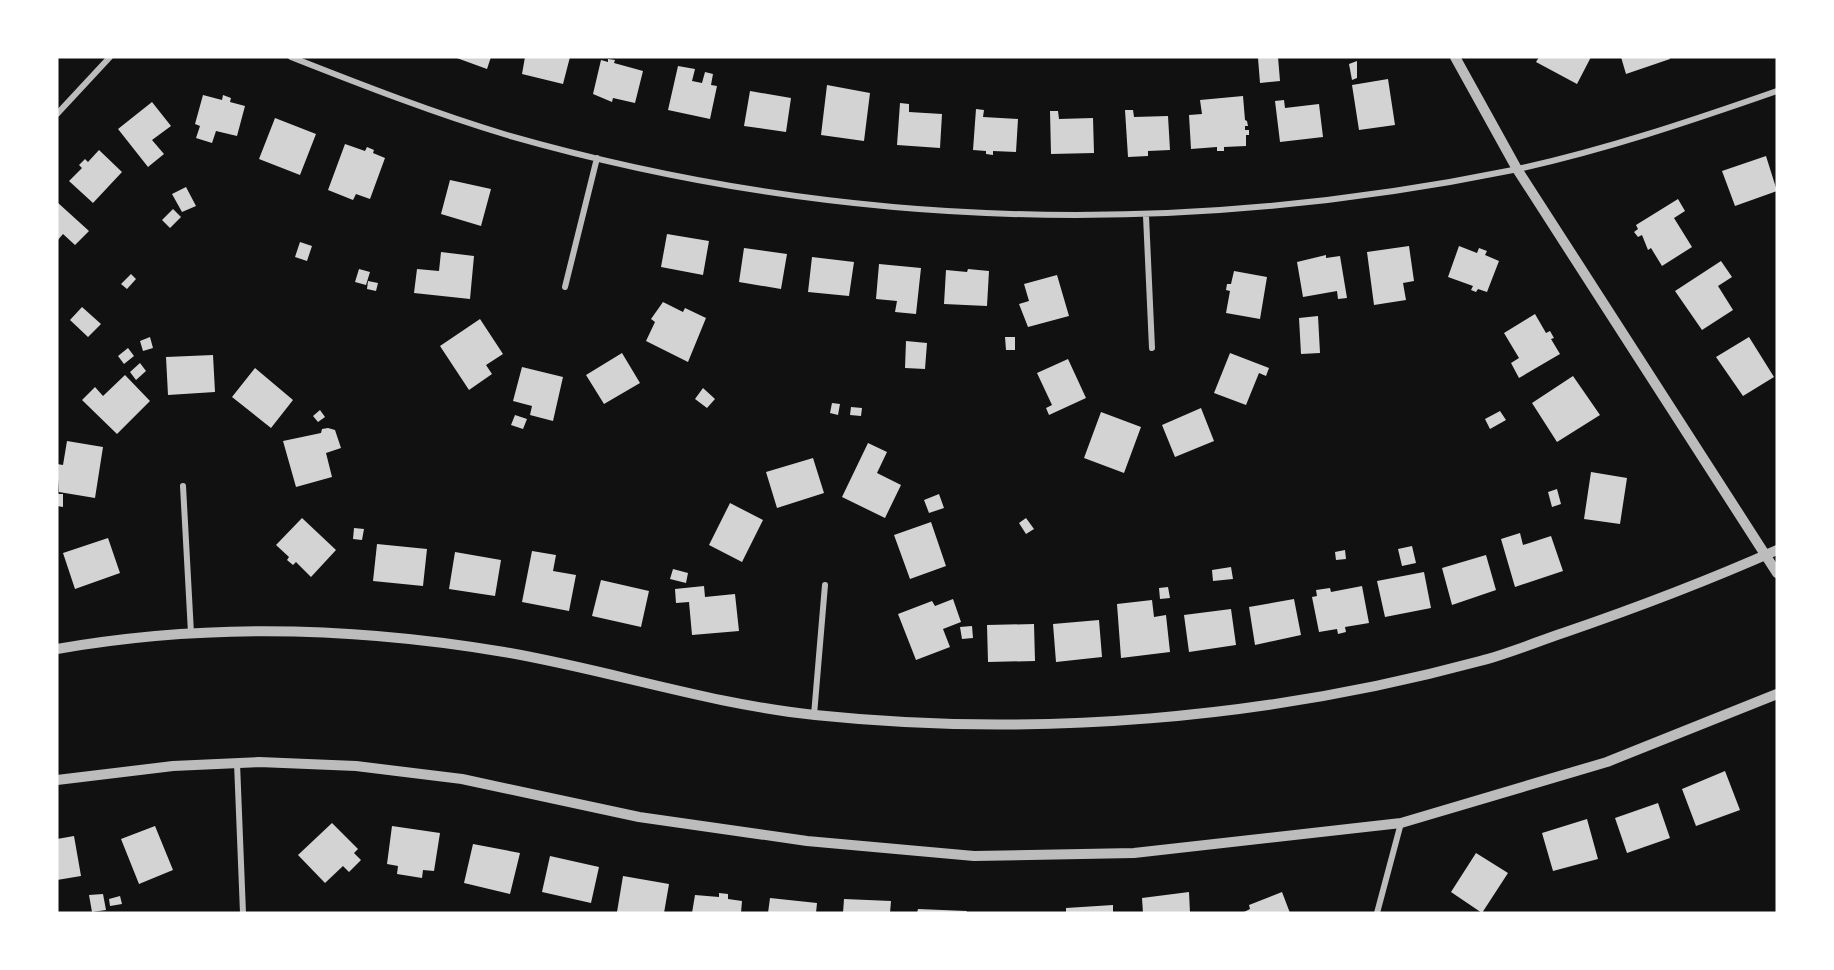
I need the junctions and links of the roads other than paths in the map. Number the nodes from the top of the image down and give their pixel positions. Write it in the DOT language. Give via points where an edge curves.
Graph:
graph roads {
  1 [pos="110,57"];
  2 [pos="291,57"];
  3 [pos="1455,57"];
  4 [pos="1777,91"];
  5 [pos="57,114"];
  6 [pos="597,158"];
  7 [pos="1517,169"];
  8 [pos="1146,216"];
  9 [pos="565,286"];
  10 [pos="1152,348"];
  11 [pos="183,486"];
  12 [pos="1777,549"];
  13 [pos="1766,555"];
  14 [pos="1777,573"];
  15 [pos="825,585"];
  16 [pos="191,633"];
  17 [pos="57,649"];
  18 [pos="1777,694"];
  19 [pos="814,715"];
  20 [pos="237,763"];
  21 [pos="57,780"];
  22 [pos="1401,823"];
  23 [pos="243,913"];
  24 [pos="1377,913"];
  1 -- 5 [label="street"];
  2 -- 6 [label="street" via="450,116"];
  3 -- 7 [label="street"];
  4 -- 7 [label="street"];
  6 -- 8 [label="street" via="688,179 860,205 934,212"];
  6 -- 9 [label="street"];
  7 -- 8 [label="street" via="1318,202"];
  7 -- 13 [label="street"];
  8 -- 10 [label="street"];
  11 -- 16 [label="street"];
  12 -- 13 [label="street"];
  13 -- 14 [label="street"];
  13 -- 19 [label="street" via="1623,613 1482,661 1317,699 1139,720 973,725"];
  15 -- 19 [label="street"];
  16 -- 17 [label="street"];
  16 -- 19 [label="street" via="345,632 391,636 507,652 704,698"];
  18 -- 22 [label="street" via="1607,762"];
  20 -- 21 [label="street" via="173,766"];
  20 -- 22 [label="street" via="356,766 462,778 720,831 974,856 1134,853"];
  20 -- 23 [label="street"];
  22 -- 24 [label="street"];
}
